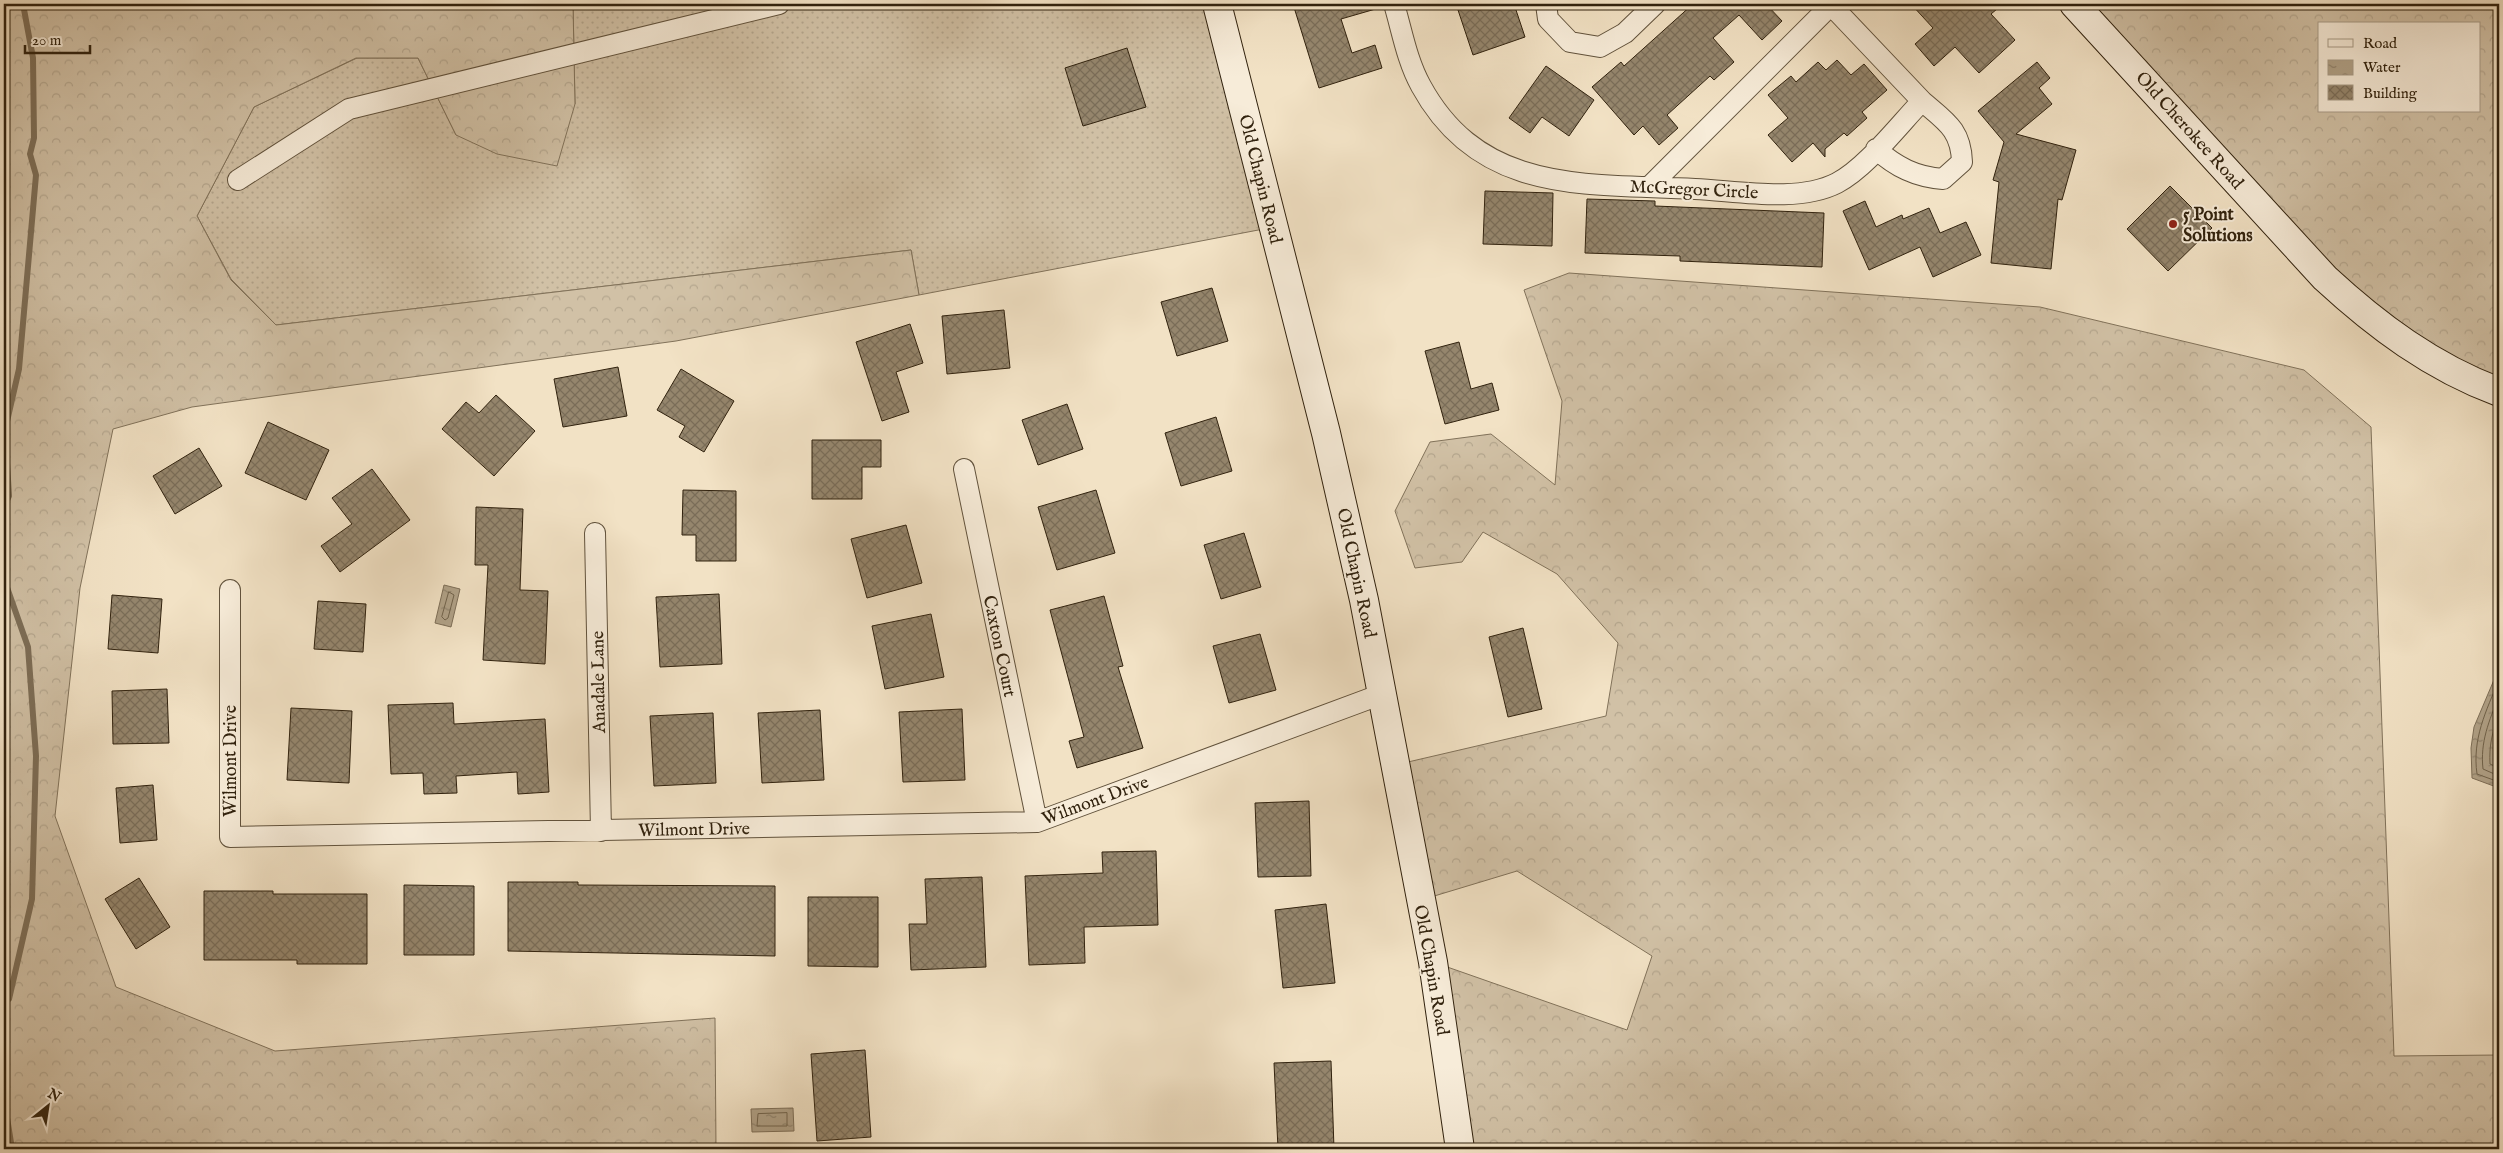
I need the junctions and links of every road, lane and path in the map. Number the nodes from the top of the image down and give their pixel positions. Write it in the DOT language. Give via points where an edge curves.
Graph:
graph roads {
  1 [pos="779,4"];
  2 [pos="1216,4"];
  3 [pos="1394,4"];
  4 [pos="1546,4"];
  5 [pos="1655,4"];
  6 [pos="1831,4"];
  7 [pos="2074,4"];
  8 [pos="1922,101"];
  9 [pos="1876,149"];
  10 [pos="238,180"];
  11 [pos="1650,186"];
  12 [pos="2499,392"];
  13 [pos="964,469"];
  14 [pos="596,533"];
  15 [pos="230,590"];
  16 [pos="1382,694"];
  17 [pos="1037,822"];
  18 [pos="601,832"];
  19 [pos="1460,1149"];
  1 -- 10 [label="street" via="349,109"];
  2 -- 16 [label="street, Old Chapin Road" via="1326,433"];
  3 -- 11 [label="street, McGregor Circle" via="1420,85 1442,118 1470,146 1504,166 1541,178"];
  4 -- 5 [label="street" via="1548,19 1570,42 1600,46 1625,33"];
  6 -- 8 [label="street"];
  6 -- 11 [label="street"];
  7 -- 12 [label="street, Old Cherokee Road" via="2325,278 2356,307 2401,342 2437,364"];
  8 -- 9 [label="street, McGregor Circle"];
  8 -- 9 [label="street" via="1954,130 1961,146 1962,162 1954,171 1943,179 1921,177 1887,159"];
  9 -- 11 [label="street, McGregor Circle" via="1854,173 1819,190 1800,193"];
  13 -- 17 [label="street, Caxton Court"];
  14 -- 18 [label="street, Anadale Lane"];
  15 -- 18 [label="street, Wilmont Drive" via="230,837"];
  16 -- 17 [label="street, Wilmont Drive"];
  16 -- 19 [label="street, Old Chapin Road" via="1433,962"];
  17 -- 18 [label="street, Wilmont Drive"];
}
